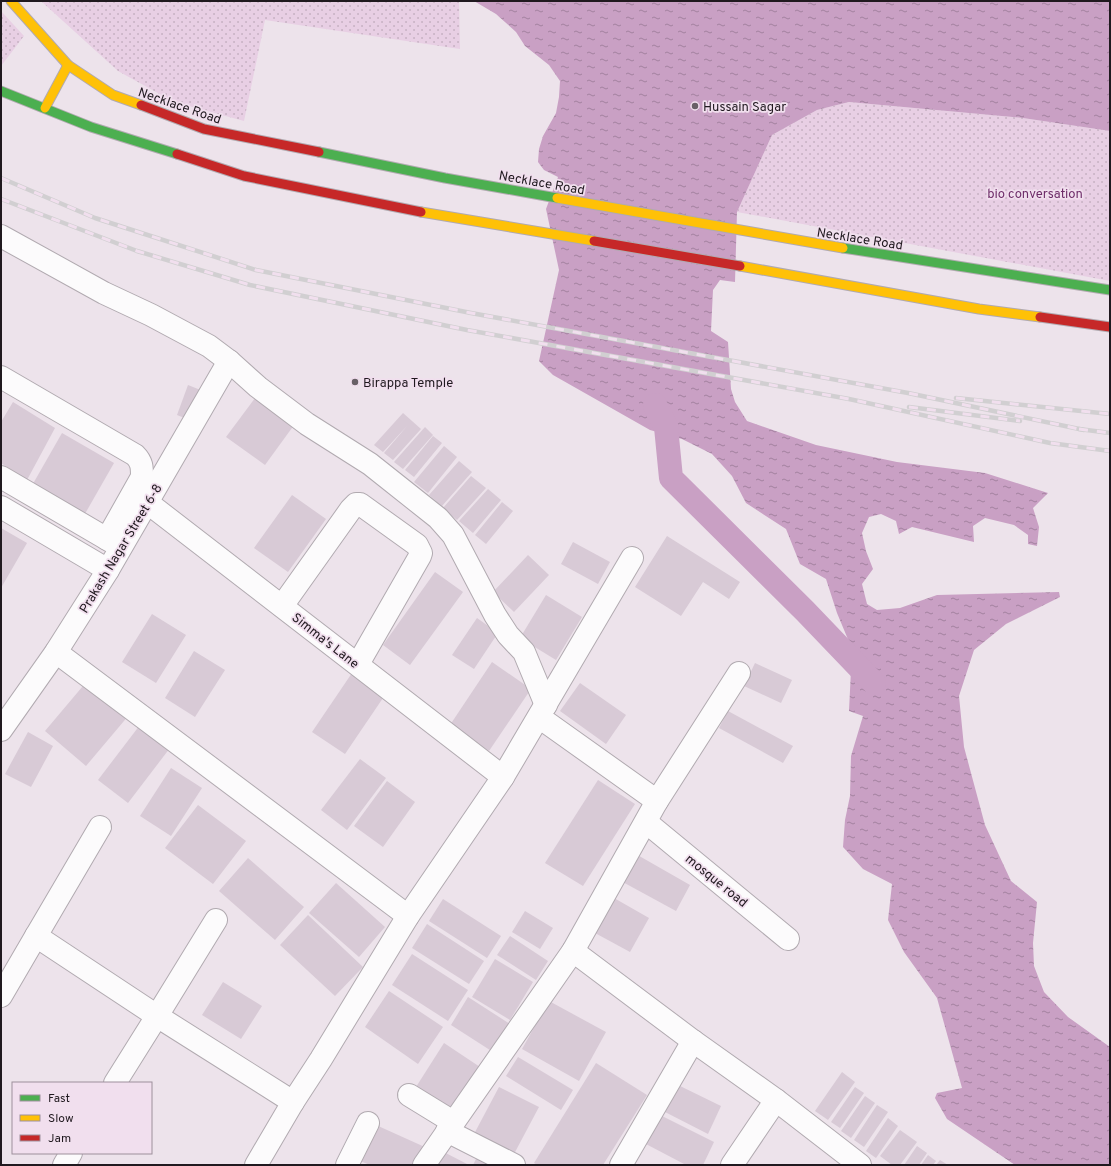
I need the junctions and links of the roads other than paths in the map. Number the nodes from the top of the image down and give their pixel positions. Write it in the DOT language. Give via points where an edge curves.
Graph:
graph roads {
  1 [pos="11,1"];
  2 [pos="68,65"];
  3 [pos="1,91"];
  4 [pos="45,108"];
  5 [pos="1,236"];
  6 [pos="1110,290"];
  7 [pos="1110,326"];
  8 [pos="229,361"];
  9 [pos="1,377"];
  10 [pos="1,477"];
  11 [pos="148,503"];
  12 [pos="1,507"];
  13 [pos="115,543"];
  14 [pos="632,558"];
  15 [pos="108,570"];
  16 [pos="282,606"];
  17 [pos="56,652"];
  18 [pos="358,664"];
  19 [pos="739,673"];
  20 [pos="542,711"];
  21 [pos="1,730"];
  22 [pos="503,777"];
  23 [pos="657,801"];
  24 [pos="646,822"];
  25 [pos="100,828"];
  26 [pos="408,916"];
  27 [pos="216,920"];
  28 [pos="36,936"];
  29 [pos="788,939"];
  30 [pos="572,951"];
  31 [pos="1,996"];
  32 [pos="157,1016"];
  33 [pos="693,1041"];
  34 [pos="116,1082"];
  35 [pos="409,1095"];
  36 [pos="776,1100"];
  37 [pos="293,1102"];
  38 [pos="368,1123"];
  39 [pos="450,1126"];
  40 [pos="70,1154"];
  41 [pos="64,1165"];
  42 [pos="256,1165"];
  43 [pos="347,1165"];
  44 [pos="424,1165"];
  45 [pos="514,1165"];
  46 [pos="621,1165"];
  47 [pos="732,1165"];
  48 [pos="860,1165"];
  1 -- 2 [label="main road, Necklace Road"];
  2 -- 4 [label="main road"];
  2 -- 6 [label="main road, Necklace Road" via="113,95 204,129 445,178 795,241"];
  3 -- 4 [label="main road"];
  4 -- 7 [label="main road" via="92,127 244,176 433,214 797,275 979,309"];
  5 -- 8 [label="street" via="104,293 209,346"];
  8 -- 11 [label="street, Prakash Nagar Street 6-8"];
  8 -- 20 [label="street" via="258,387 307,424 370,464 438,518 452,535 494,616 524,652"];
  9 -- 13 [label="street" via="140,460 142,477"];
  10 -- 13 [label="street"];
  11 -- 13 [label="street, Prakash Nagar Street 6-8"];
  11 -- 16 [label="street, Simma's Lane"];
  12 -- 15 [label="street"];
  13 -- 15 [label="street, Prakash Nagar Street 6-8"];
  14 -- 20 [label="street"];
  15 -- 17 [label="street, Prakash Nagar Street 6-8"];
  16 -- 18 [label="street, Simma's Lane"];
  16 -- 18 [label="street" via="356,504 360,504 417,545 420,556"];
  17 -- 21 [label="street, Prakash Nagar Street 6-8"];
  17 -- 26 [label="street"];
  18 -- 22 [label="street, Simma's Lane"];
  19 -- 23 [label="street"];
  20 -- 22 [label="street"];
  20 -- 23 [label="street"];
  22 -- 26 [label="street"];
  23 -- 24 [label="street"];
  24 -- 29 [label="street, mosque road"];
  24 -- 30 [label="street"];
  25 -- 28 [label="street"];
  26 -- 37 [label="street" via="322,1059"];
  27 -- 32 [label="street"];
  28 -- 31 [label="street"];
  28 -- 32 [label="street"];
  30 -- 33 [label="street"];
  30 -- 39 [label="street"];
  32 -- 34 [label="street"];
  32 -- 37 [label="street"];
  33 -- 36 [label="street"];
  33 -- 46 [label="street"];
  35 -- 39 [label="street"];
  36 -- 47 [label="street"];
  36 -- 48 [label="street"];
  37 -- 42 [label="street"];
  38 -- 43 [label="street"];
  39 -- 44 [label="street"];
  39 -- 45 [label="street"];
  40 -- 41 [label="street"];
}
